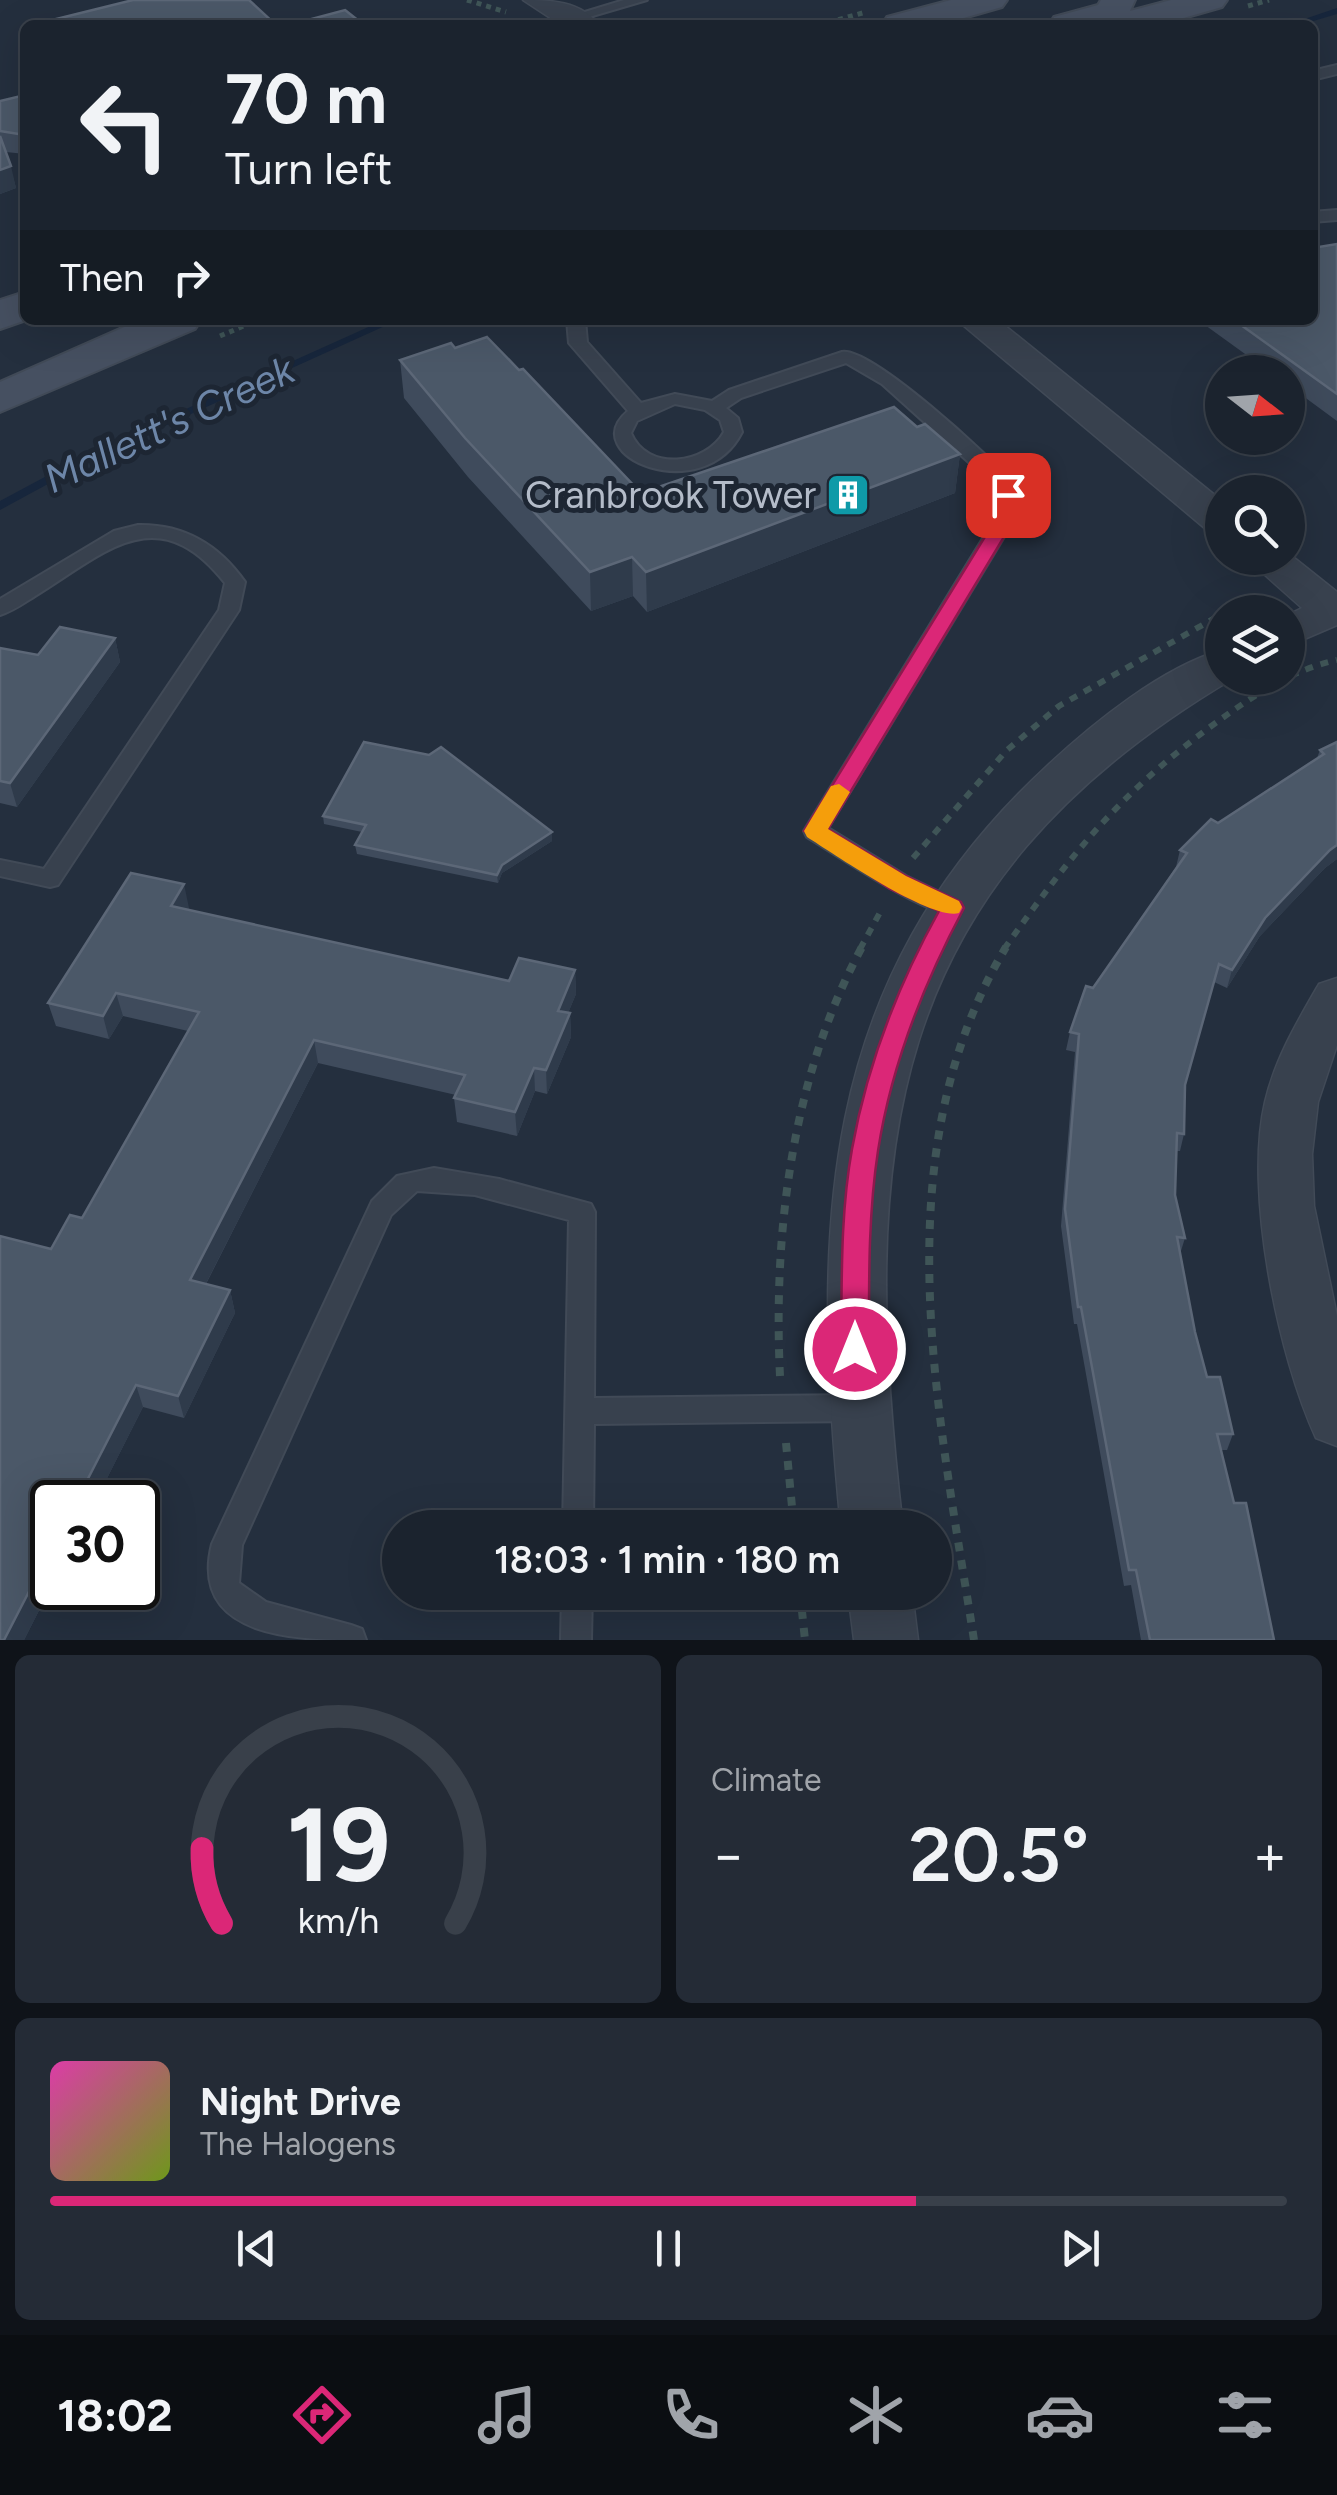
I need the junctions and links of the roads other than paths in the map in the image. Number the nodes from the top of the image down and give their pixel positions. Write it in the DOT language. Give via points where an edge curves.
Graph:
graph roads {
  1 [pos="538,0"];
  2 [pos="640,0"];
  3 [pos="990,0"];
  4 [pos="1118,0"];
  5 [pos="1210,0"];
  6 [pos="591,13"];
  7 [pos="918,20"];
  8 [pos="1084,20"];
  9 [pos="1137,20"];
  10 [pos="147,325"];
  11 [pos="576,325"];
  12 [pos="983,325"];
  13 [pos="108,331"];
  14 [pos="0,400"];
  15 [pos="715,407"];
  16 [pos="637,410"];
  17 [pos="1205,507"];
  18 [pos="1262,577"];
  19 [pos="0,608"];
  20 [pos="1323,619"];
  21 [pos="1205,675"];
  22 [pos="0,868"];
  23 [pos="952,908"];
  24 [pos="1337,998"];
  25 [pos="859,1408"];
  26 [pos="580,1412"];
  27 [pos="1337,1419"];
  28 [pos="578,1510"];
  29 [pos="870,1510"];
  30 [pos="577,1610"];
  31 [pos="882,1610"];
  32 [pos="351,1640"];
  33 [pos="576,1640"];
  34 [pos="886,1640"];
  1 -- 6 [label="street"];
  2 -- 6 [label="lane"];
  3 -- 7 [label="main road"];
  4 -- 8 [label="main road" via="1112,12"];
  5 -- 9 [label="main road"];
  10 -- 13 [label="main road"];
  11 -- 16 [label="lane" via="578,343"];
  12 -- 17 [label="street"];
  13 -- 14 [label="main road"];
  15 -- 16 [label="lane" via="675,399"];
  15 -- 16 [label="lane" via="735,429 732,442 722,454 682,465 650,460 628,446 622,434"];
  15 -- 23 [label="lane" via="848,356 888,380 1003,482 1004,522 815,831"];
  18 -- 20 [label="street"];
  19 -- 22 [label="lane" via="138,530 183,536 234,582 229,610 50,879"];
  21 -- 23 [label="street" via="1075,762 1007,832"];
  23 -- 25 [label="street" via="895,1034 865,1149 856,1244"];
  24 -- 27 [label="street" via="1302,1064 1288,1118 1282,1192 1295,1269"];
  25 -- 26 [label="lane"];
  25 -- 29 [label="street"];
  26 -- 28 [label="lane"];
  26 -- 32 [label="lane" via="582,1212 450,1180 417,1180 394,1192 227,1544 221,1571 227,1595 240,1608"];
  30 -- 33 [label="lane"];
  31 -- 34 [label="street"];
}
